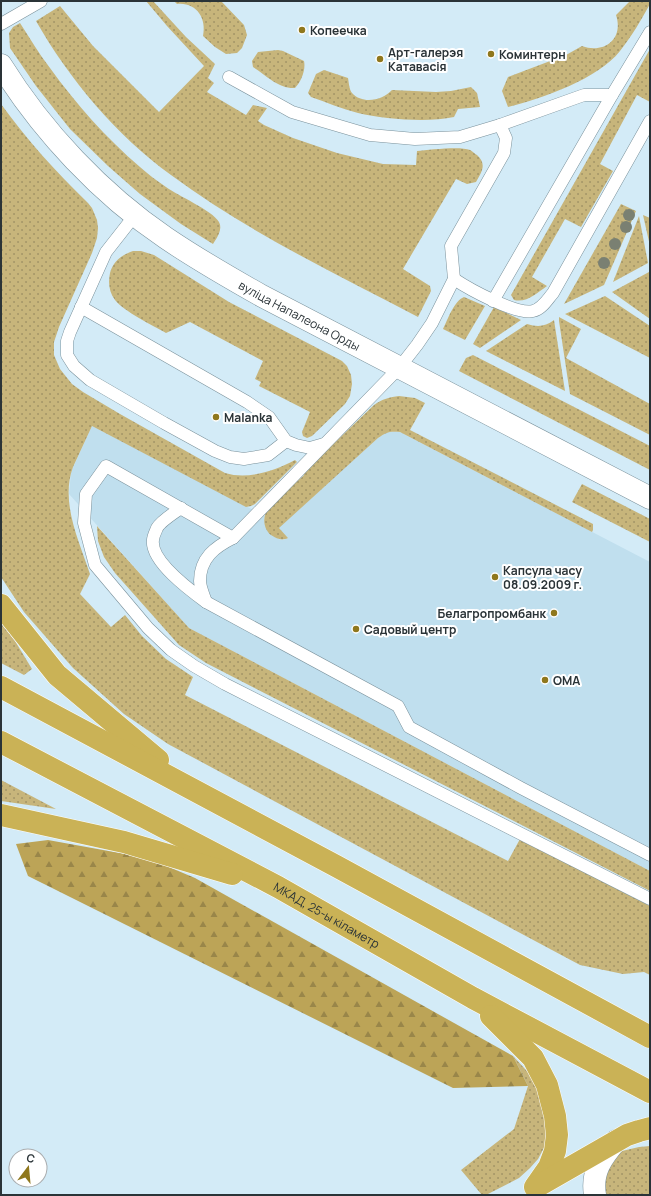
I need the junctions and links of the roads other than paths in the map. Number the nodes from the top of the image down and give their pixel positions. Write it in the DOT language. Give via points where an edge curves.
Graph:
graph roads {
  1 [pos="41,1"];
  2 [pos="1,24"];
  3 [pos="650,32"];
  4 [pos="1,65"];
  5 [pos="228,77"];
  6 [pos="612,95"];
  7 [pos="650,121"];
  8 [pos="500,125"];
  9 [pos="135,215"];
  10 [pos="454,279"];
  11 [pos="493,301"];
  12 [pos="81,306"];
  13 [pos="399,368"];
  14 [pos="286,441"];
  15 [pos="324,444"];
  16 [pos="650,498"];
  17 [pos="181,508"];
  18 [pos="233,538"];
  19 [pos="206,602"];
  20 [pos="1,605"];
  21 [pos="1,687"];
  22 [pos="1,742"];
  23 [pos="191,788"];
  24 [pos="1,815"];
  25 [pos="650,855"];
  26 [pos="278,887"];
  27 [pos="650,898"];
  28 [pos="473,998"];
  29 [pos="650,1037"];
  30 [pos="650,1092"];
  31 [pos="650,1128"];
  32 [pos="616,1141"];
  33 [pos="542,1191"];
  34 [pos="595,1195"];
  1 -- 2 [label="lane"];
  3 -- 6 [label="lane"];
  4 -- 9 [label="street, вуліца Напалеона Орды" via="57,141"];
  5 -- 8 [label="lane" via="292,112 370,135 415,139 460,137"];
  6 -- 8 [label="lane" via="584,95"];
  6 -- 11 [label="lane"];
  7 -- 11 [label="lane" via="553,293 542,306 534,311 525,312"];
  8 -- 10 [label="lane" via="506,138 504,153 451,246"];
  9 -- 12 [label="lane" via="106,252"];
  9 -- 13 [label="street, вуліца Напалеона Орды" via="166,238 239,283"];
  10 -- 11 [label="lane"];
  10 -- 13 [label="lane" via="432,323"];
  12 -- 14 [label="lane" via="269,416"];
  12 -- 14 [label="lane" via="67,341 67,355 74,366 90,380 164,423 230,457 244,459 268,455"];
  13 -- 15 [label="lane"];
  13 -- 16 [label="street, вуліца Напалеона Орды"];
  14 -- 15 [label="lane" via="310,448"];
  15 -- 18 [label="lane"];
  17 -- 18 [label="lane"];
  17 -- 19 [label="lane" via="158,527 153,540 155,552 162,564 184,586"];
  17 -- 27 [label="lane" via="106,466 86,494 84,523 95,565 148,628 171,650 225,684"];
  18 -- 19 [label="lane" via="209,554 203,566 200,581"];
  19 -- 25 [label="lane" via="398,706 409,727"];
  20 -- 23 [label="highway" via="57,675"];
  21 -- 23 [label="highway"];
  22 -- 26 [label="highway, МКАД, 25-ы кіламетр"];
  23 -- 29 [label="highway"];
  24 -- 26 [label="highway" via="124,842"];
  26 -- 28 [label="highway, МКАД, 25-ы кіламетр"];
  28 -- 30 [label="highway, МКАД, 25-ы кіламетр"];
  28 -- 33 [label="highway" via="533,1058 546,1085 555,1116 557,1135 555,1151"];
  31 -- 32 [label="highway"];
  32 -- 33 [label="highway"];
  32 -- 34 [label="street" via="606,1153 595,1175"];
}
